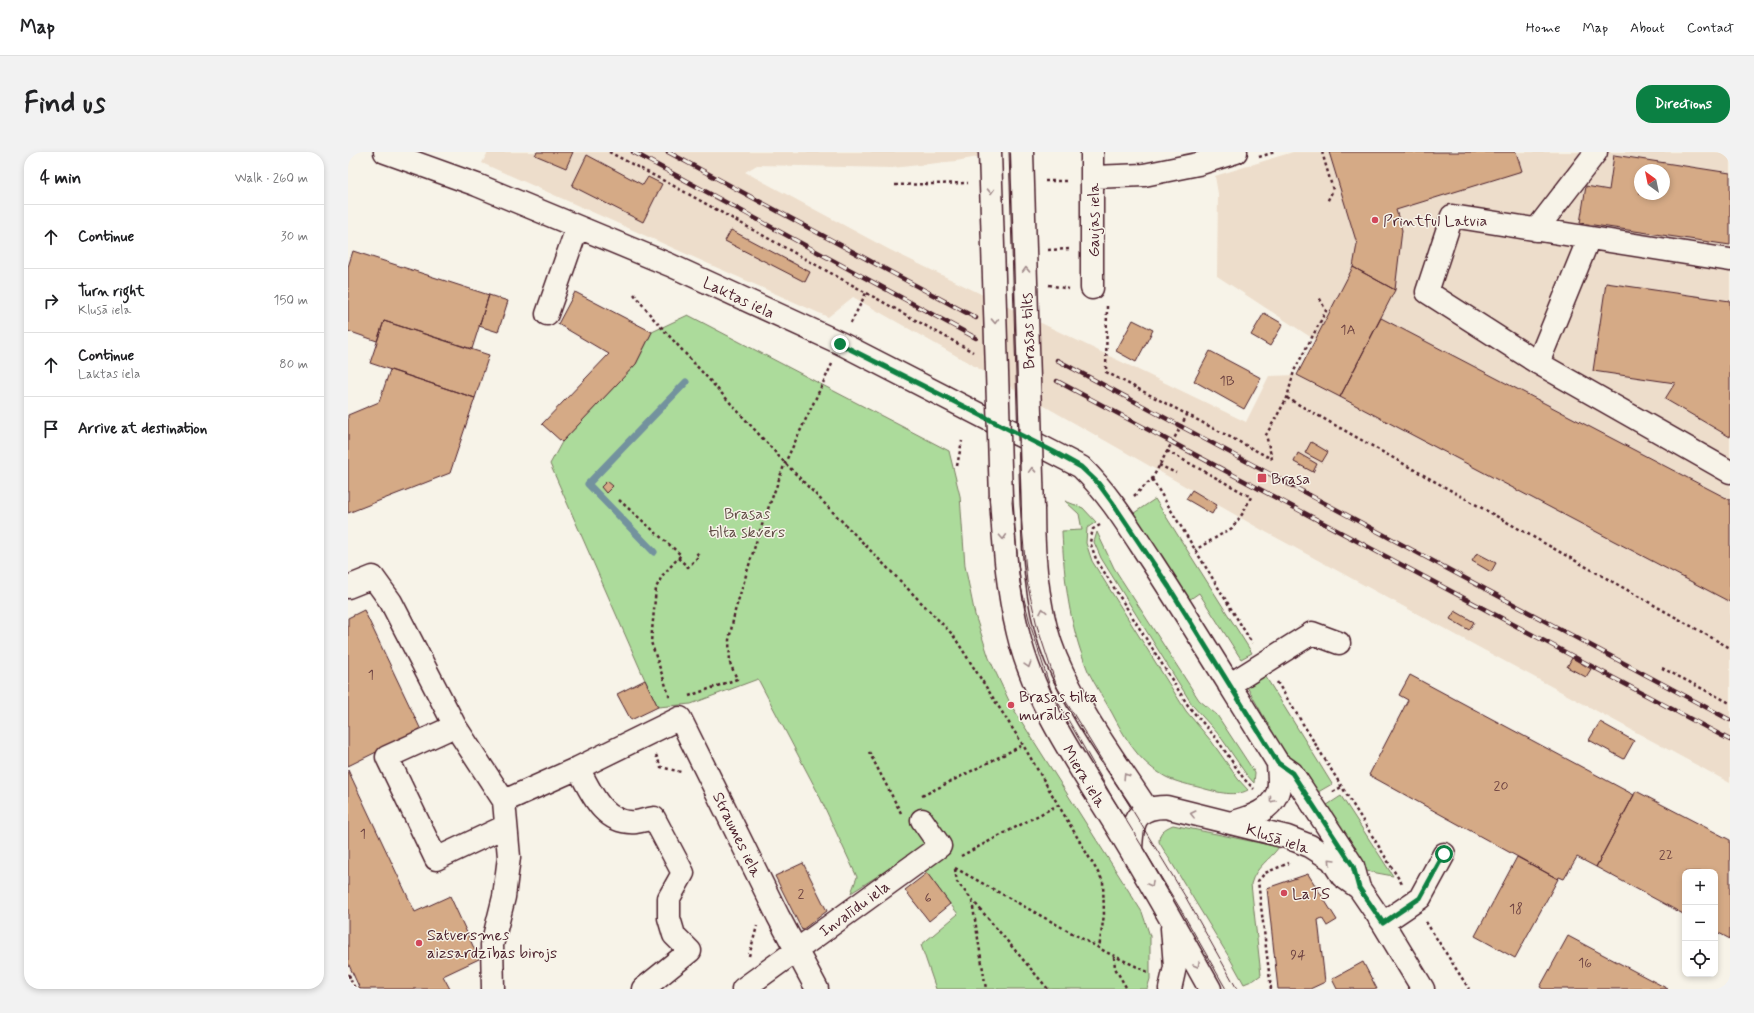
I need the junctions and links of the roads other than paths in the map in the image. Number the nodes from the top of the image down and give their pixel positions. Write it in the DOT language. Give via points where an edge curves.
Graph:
graph roads {
  1 [pos="385,152"];
  2 [pos="990,152"];
  3 [pos="1022,152"];
  4 [pos="1092,152"];
  5 [pos="1236,152"];
  6 [pos="1596,152"];
  7 [pos="1093,177"];
  8 [pos="577,228"];
  9 [pos="1536,230"];
  10 [pos="1589,238"];
  11 [pos="1730,260"];
  12 [pos="1092,284"];
  13 [pos="547,314"];
  14 [pos="1538,363"];
  15 [pos="1081,467"];
  16 [pos="1730,472"];
  17 [pos="1001,498"];
  18 [pos="1033,509"];
  19 [pos="348,586"];
  20 [pos="1339,643"];
  21 [pos="1229,684"];
  22 [pos="455,726"];
  23 [pos="1278,763"];
  24 [pos="578,768"];
  25 [pos="504,801"];
  26 [pos="1147,809"];
  27 [pos="922,820"];
  28 [pos="1231,823"];
  29 [pos="506,826"];
  30 [pos="1131,850"];
  31 [pos="1444,854"];
  32 [pos="1359,888"];
  33 [pos="1171,919"];
  34 [pos="1383,923"];
  35 [pos="796,950"];
  36 [pos="1163,982"];
  37 [pos="493,989"];
  38 [pos="643,989"];
  39 [pos="743,989"];
  40 [pos="817,989"];
  41 [pos="1210,989"];
  42 [pos="1423,989"];
  1 -- 8 [label="street, Laktas iela" via="477,185"];
  2 -- 17 [label="street, Brasas tilts, one-way, bridge"];
  18 -- 3 [label="street, Brasas tilts, one-way, bridge"];
  4 -- 7 [label="street, Gaujas iela"];
  5 -- 7 [label="street" via="1198,164 1144,175"];
  6 -- 9 [label="street"];
  7 -- 12 [label="street, Gaujas iela"];
  8 -- 13 [label="street"];
  8 -- 15 [label="street, Laktas iela" via="670,265 840,344"];
  9 -- 10 [label="street"];
  9 -- 14 [label="street" via="1452,216 1427,292"];
  10 -- 11 [label="street"];
  10 -- 14 [label="street"];
  14 -- 16 [label="street"];
  15 -- 21 [label="street, Klusā iela" via="1098,483 1118,510"];
  17 -- 30 [label="street, Miera iela, one-way" via="1004,557 1009,589 1018,634 1031,673 1066,745"];
  26 -- 18 [label="street, Miera iela, one-way" via="1102,741 1056,657 1039,591 1033,539"];
  19 -- 22 [label="street" via="373,577 392,602"];
  20 -- 21 [label="street" via="1312,633"];
  21 -- 23 [label="street, Klusā iela"];
  22 -- 25 [label="street"];
  22 -- 29 [label="street" via="387,757 436,859"];
  23 -- 28 [label="street, Klusā iela, one-way" via="1279,784 1277,794 1270,804 1254,816"];
  23 -- 32 [label="street, Klusā iela" via="1292,773 1353,866"];
  24 -- 25 [label="street"];
  24 -- 35 [label="street, Straumes iela" via="676,710"];
  24 -- 38 [label="street" via="596,802 609,815 618,820 635,822 654,818 683,873 669,898 669,918 674,935 690,952"];
  25 -- 29 [label="street"];
  28 -- 26 [label="street, Klusā iela, one-way" via="1166,807"];
  26 -- 30 [label="street" via="1136,818 1132,829"];
  27 -- 35 [label="street, Invalīdu iela" via="945,854 918,862"];
  32 -- 28 [label="street, Klusā iela, one-way" via="1342,876 1332,860 1310,846 1287,837"];
  29 -- 37 [label="street" via="509,857 504,897 492,945"];
  30 -- 33 [label="street, Miera iela, one-way"];
  31 -- 34 [label="street" via="1420,898"];
  32 -- 34 [label="street, Klusā iela"];
  33 -- 36 [label="street" via="1176,967"];
  33 -- 41 [label="street, Miera iela, one-way"];
  34 -- 42 [label="street, Klusā iela"];
  35 -- 39 [label="street, Invalīdu iela"];
  35 -- 40 [label="street, Straumes iela"];
}
